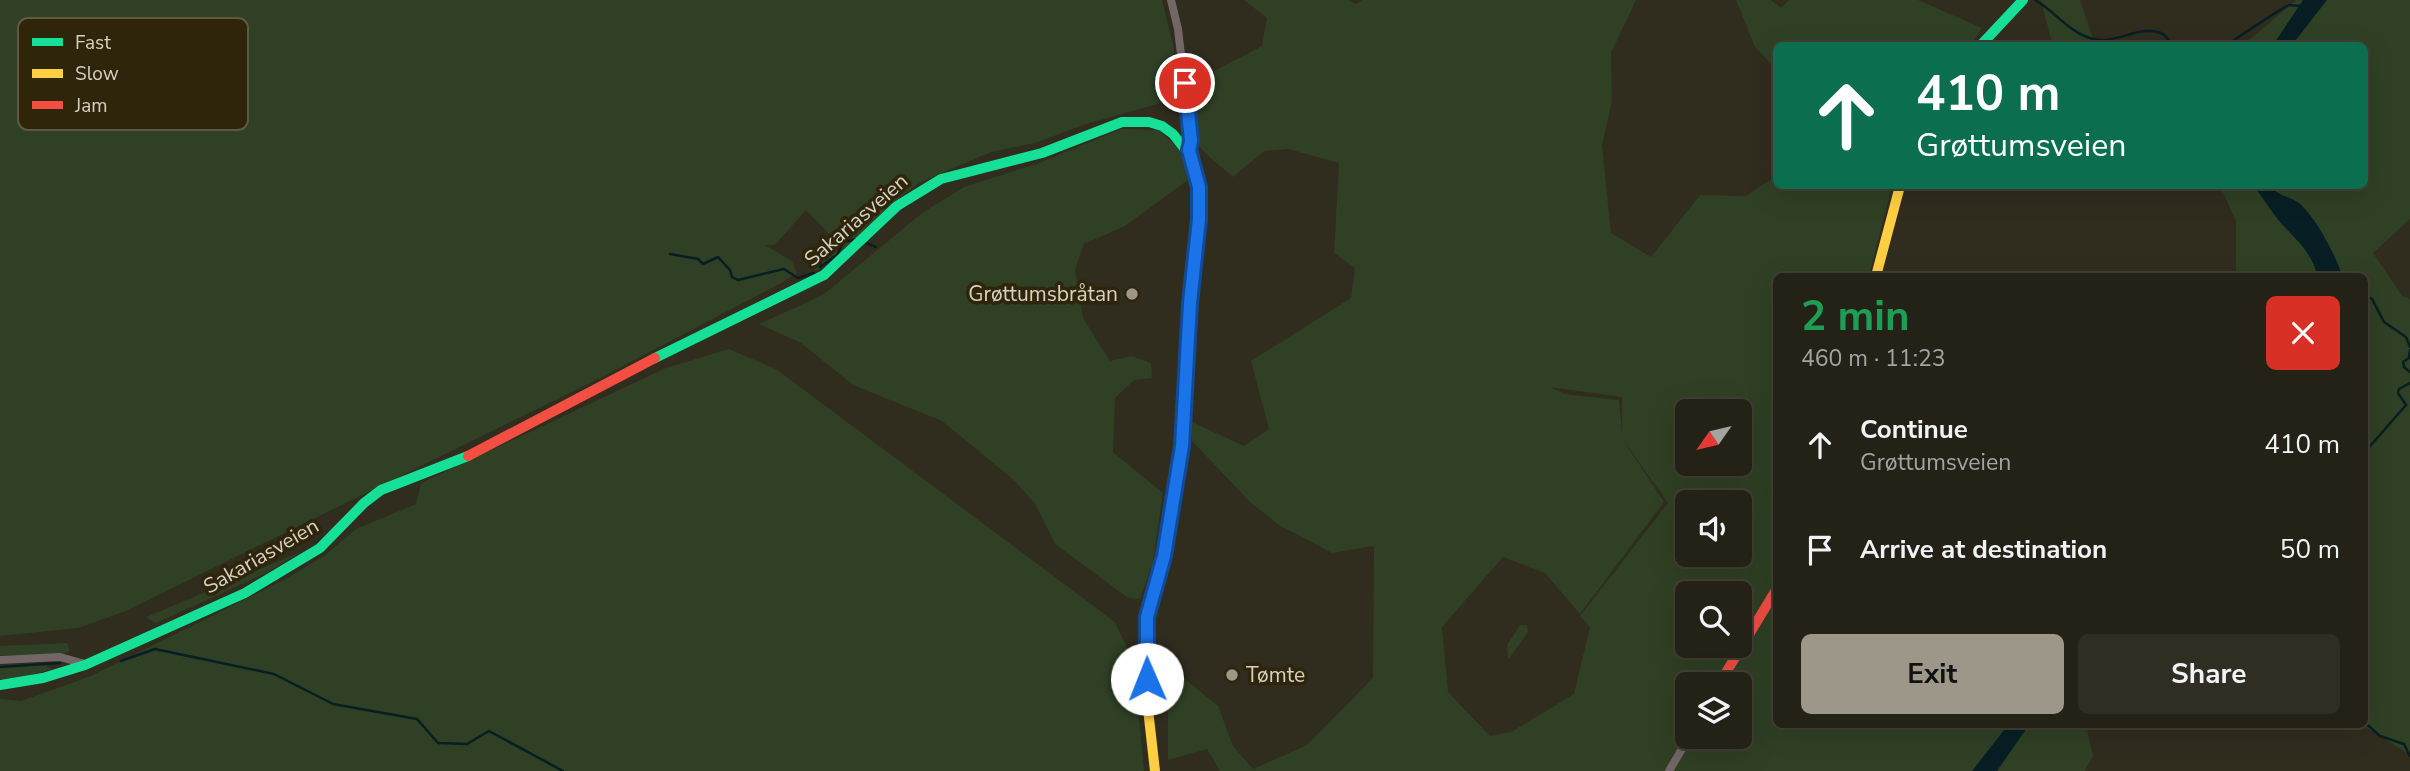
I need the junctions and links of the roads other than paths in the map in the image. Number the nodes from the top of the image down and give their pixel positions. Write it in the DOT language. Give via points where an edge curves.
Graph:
graph roads {
  1 [pos="1171,0"];
  2 [pos="2022,1"];
  3 [pos="1984,42"];
  4 [pos="1189,150"];
  5 [pos="1899,189"];
  6 [pos="1877,273"];
  7 [pos="1773,595"];
  8 [pos="0,660"];
  9 [pos="85,664"];
  10 [pos="1726,672"];
  11 [pos="0,685"];
  12 [pos="1682,749"];
  13 [pos="1155,771"];
  14 [pos="1669,771"];
  1 -- 4 [label="street" via="1180,39"];
  2 -- 3 [label="street"];
  4 -- 9 [label="street, Sakariasveien" via="1160,126 1127,121 1040,154 972,168 930,183 901,202 844,260 811,284 729,318 465,457 388,486 363,503 335,535 309,555 219,604"];
  4 -- 13 [label="street" via="1197,175 1199,207 1182,446 1164,556 1146,629"];
  5 -- 6 [label="street"];
  7 -- 10 [label="street"];
  8 -- 9 [label="street" via="60,657"];
  9 -- 11 [label="street, Sakariasveien" via="30,683"];
  12 -- 14 [label="street"];
}
